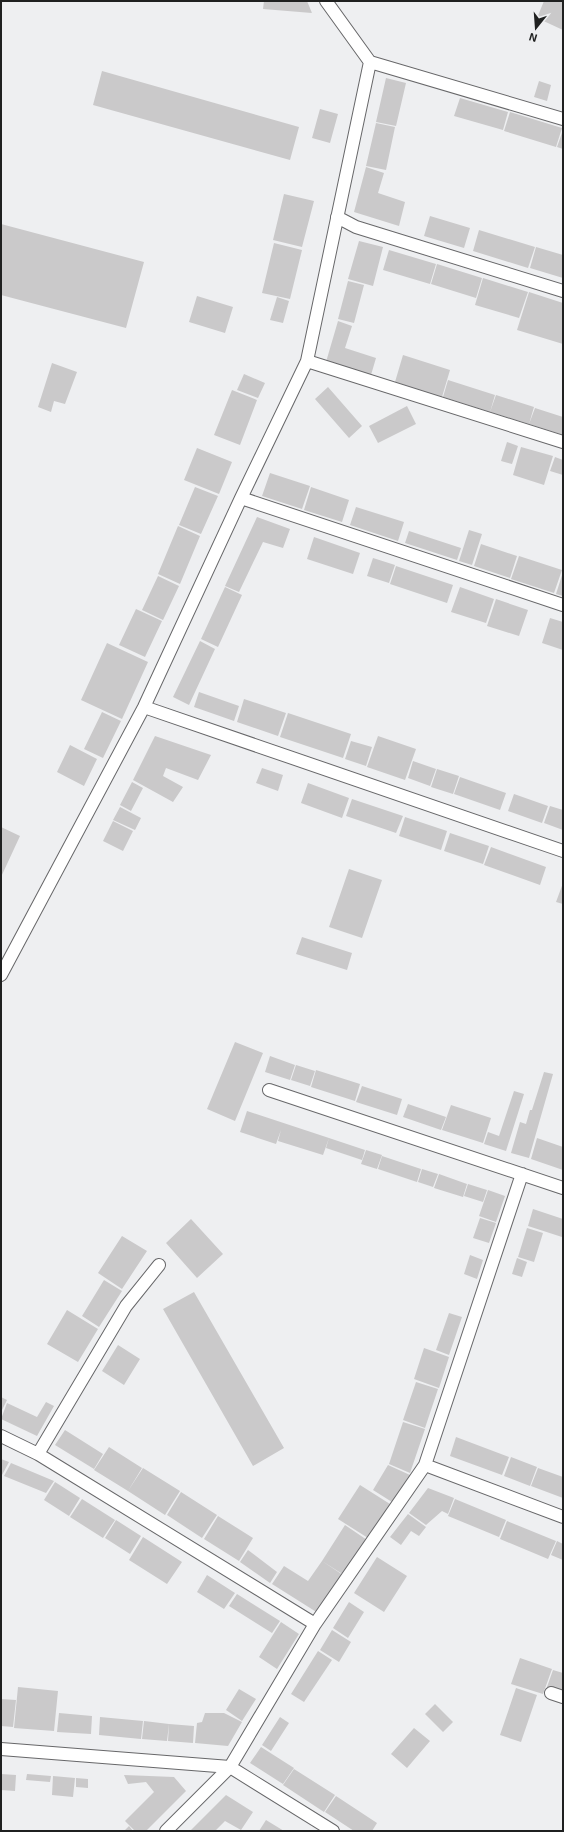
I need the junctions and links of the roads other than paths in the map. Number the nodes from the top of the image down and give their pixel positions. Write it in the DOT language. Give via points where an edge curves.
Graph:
graph roads {
  1 [pos="326,1"];
  2 [pos="370,62"];
  3 [pos="563,119"];
  4 [pos="337,217"];
  5 [pos="563,291"];
  6 [pos="307,361"];
  7 [pos="563,442"];
  8 [pos="241,498"];
  9 [pos="563,605"];
  10 [pos="144,707"];
  11 [pos="563,851"];
  12 [pos="1,975"];
  13 [pos="269,1090"];
  14 [pos="522,1174"];
  15 [pos="563,1188"];
  16 [pos="159,1265"];
  17 [pos="1,1436"];
  18 [pos="38,1454"];
  19 [pos="425,1465"];
  20 [pos="563,1517"];
  21 [pos="315,1624"];
  22 [pos="551,1693"];
  23 [pos="563,1697"];
  24 [pos="1,1748"];
  25 [pos="230,1767"];
  26 [pos="166,1831"];
  27 [pos="333,1831"];
  1 -- 2 [label="street"];
  2 -- 3 [label="street"];
  2 -- 4 [label="street"];
  4 -- 5 [label="street" via="356,227"];
  4 -- 6 [label="street"];
  6 -- 7 [label="street"];
  6 -- 8 [label="street"];
  8 -- 9 [label="street"];
  8 -- 10 [label="street"];
  10 -- 11 [label="street"];
  10 -- 12 [label="street"];
  13 -- 14 [label="street"];
  14 -- 15 [label="street"];
  14 -- 19 [label="street"];
  16 -- 18 [label="street" via="126,1306"];
  17 -- 18 [label="street"];
  18 -- 21 [label="street"];
  19 -- 20 [label="street"];
  19 -- 21 [label="street"];
  21 -- 25 [label="street"];
  22 -- 23 [label="street"];
  24 -- 25 [label="street"];
  25 -- 26 [label="street"];
  25 -- 27 [label="street"];
}
